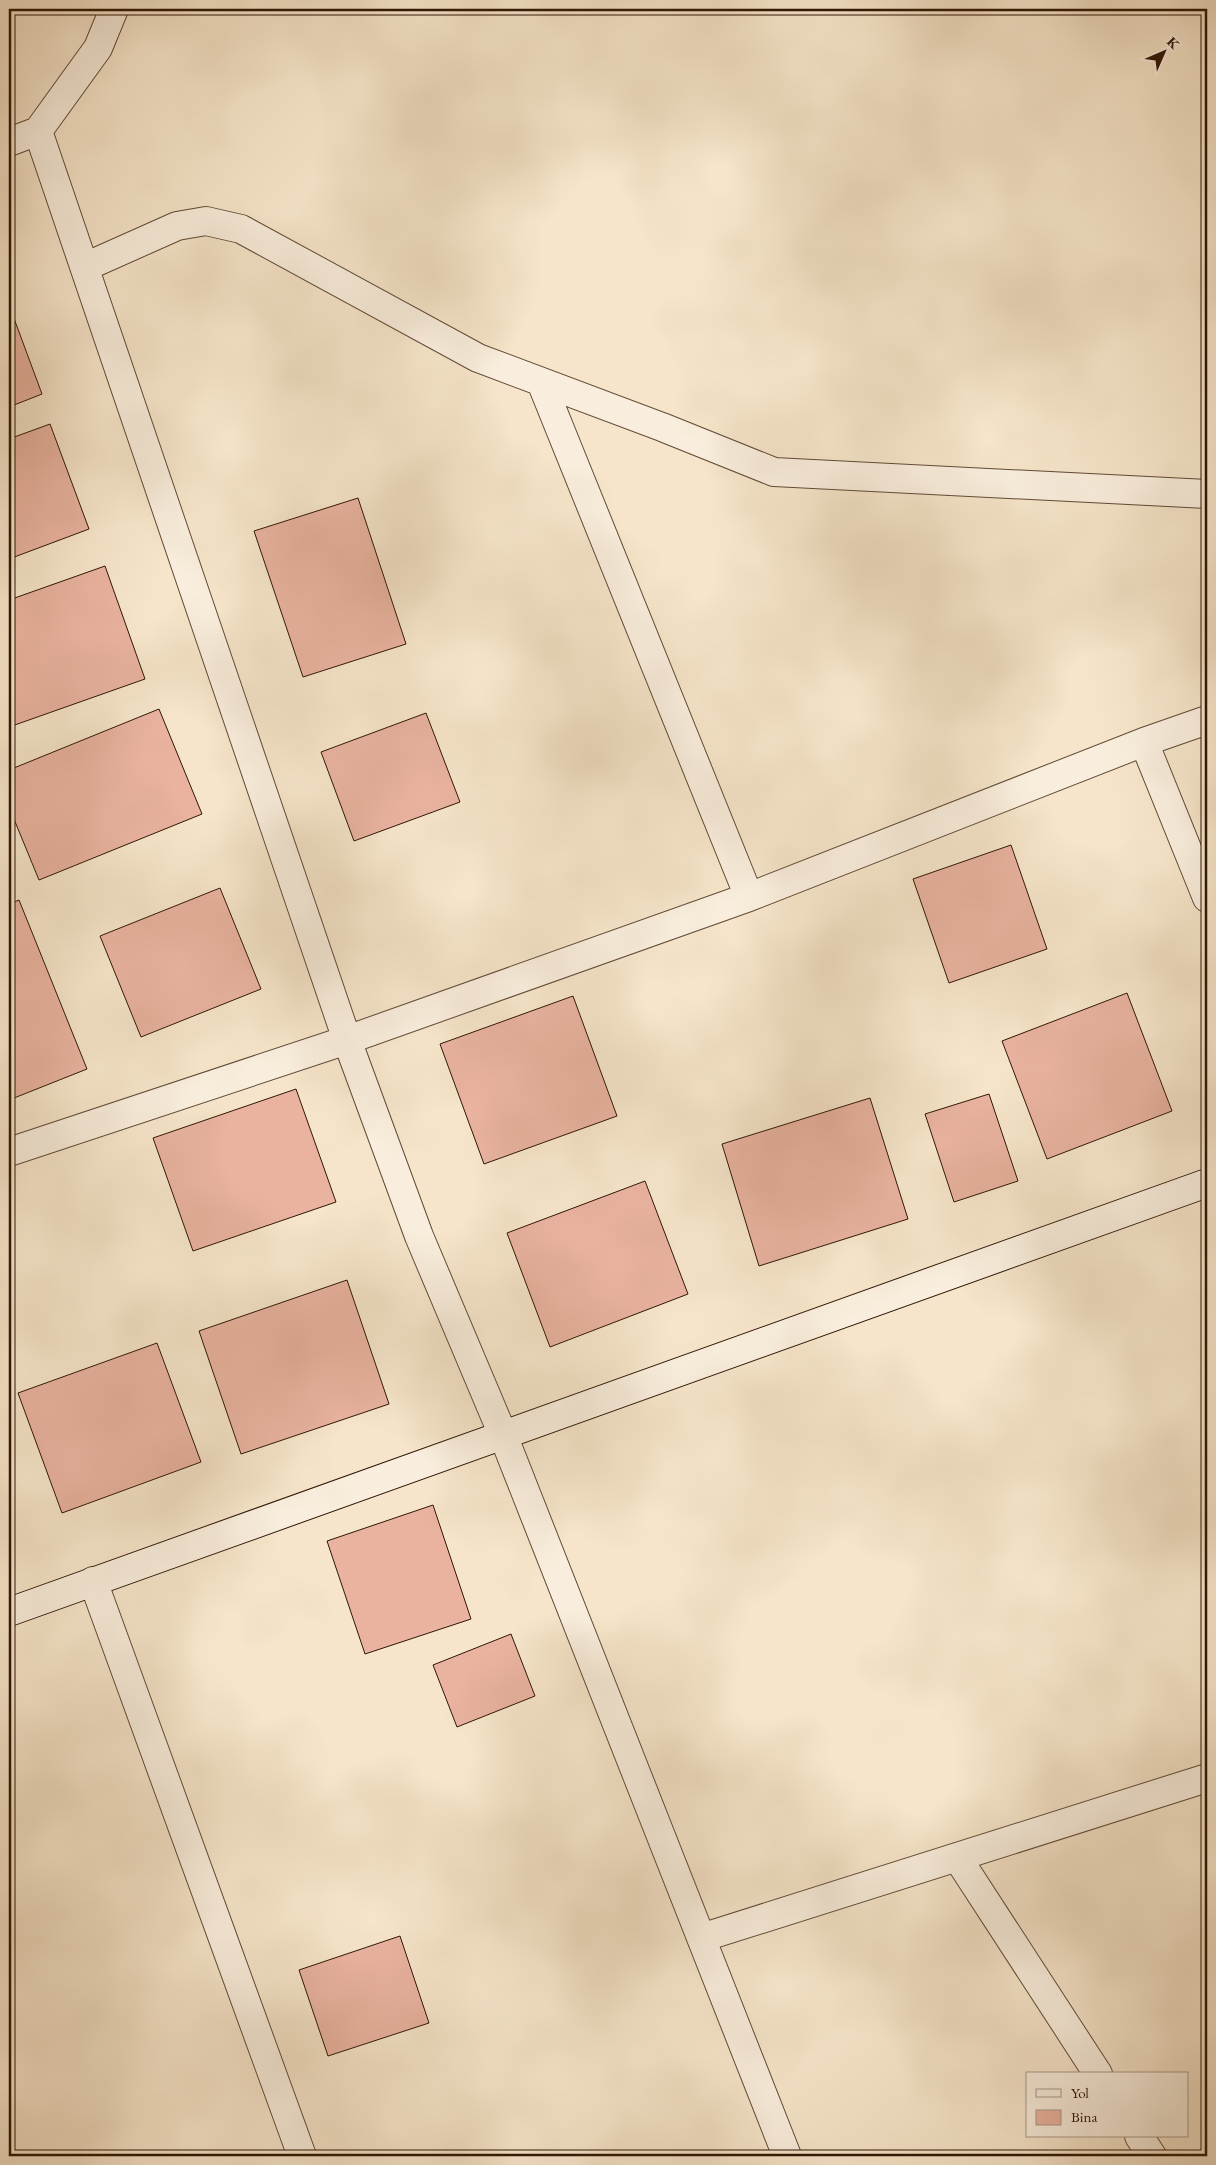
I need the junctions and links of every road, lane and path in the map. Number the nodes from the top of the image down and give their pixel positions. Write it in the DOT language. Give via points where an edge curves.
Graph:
graph roads {
  1 [pos="114,9"];
  2 [pos="38,131"];
  3 [pos="9,142"];
  4 [pos="85,267"];
  5 [pos="541,382"];
  6 [pos="1207,494"];
  7 [pos="1207,720"];
  8 [pos="1144,742"];
  9 [pos="749,897"];
  10 [pos="1207,898"];
  11 [pos="347,1040"];
  12 [pos="9,1152"];
  13 [pos="1207,1183"];
  14 [pos="503,1435"];
  15 [pos="93,1580"];
  16 [pos="9,1612"];
  17 [pos="1207,1778"];
  18 [pos="957,1856"];
  19 [pos="701,1938"];
  20 [pos="1097,2072"];
  21 [pos="1139,2138"];
  22 [pos="302,2156"];
  23 [pos="787,2156"];
  24 [pos="1152,2156"];
  1 -- 2 [label="street" via="98,48"];
  2 -- 3 [label="street"];
  2 -- 4 [label="street"];
  4 -- 5 [label="street" via="177,226 206,221 241,229 478,358"];
  4 -- 11 [label="street"];
  5 -- 6 [label="street" via="774,472"];
  5 -- 9 [label="street"];
  7 -- 8 [label="street"];
  8 -- 9 [label="street"];
  8 -- 10 [label="street"];
  9 -- 11 [label="street"];
  11 -- 12 [label="street"];
  11 -- 14 [label="street" via="419,1236"];
  13 -- 14 [label="street"];
  14 -- 15 [label="street"];
  14 -- 19 [label="street"];
  15 -- 16 [label="street"];
  15 -- 22 [label="street"];
  17 -- 18 [label="street"];
  18 -- 19 [label="street"];
  18 -- 20 [label="street"];
  19 -- 23 [label="street"];
  21 -- 24 [label="street"];
}
